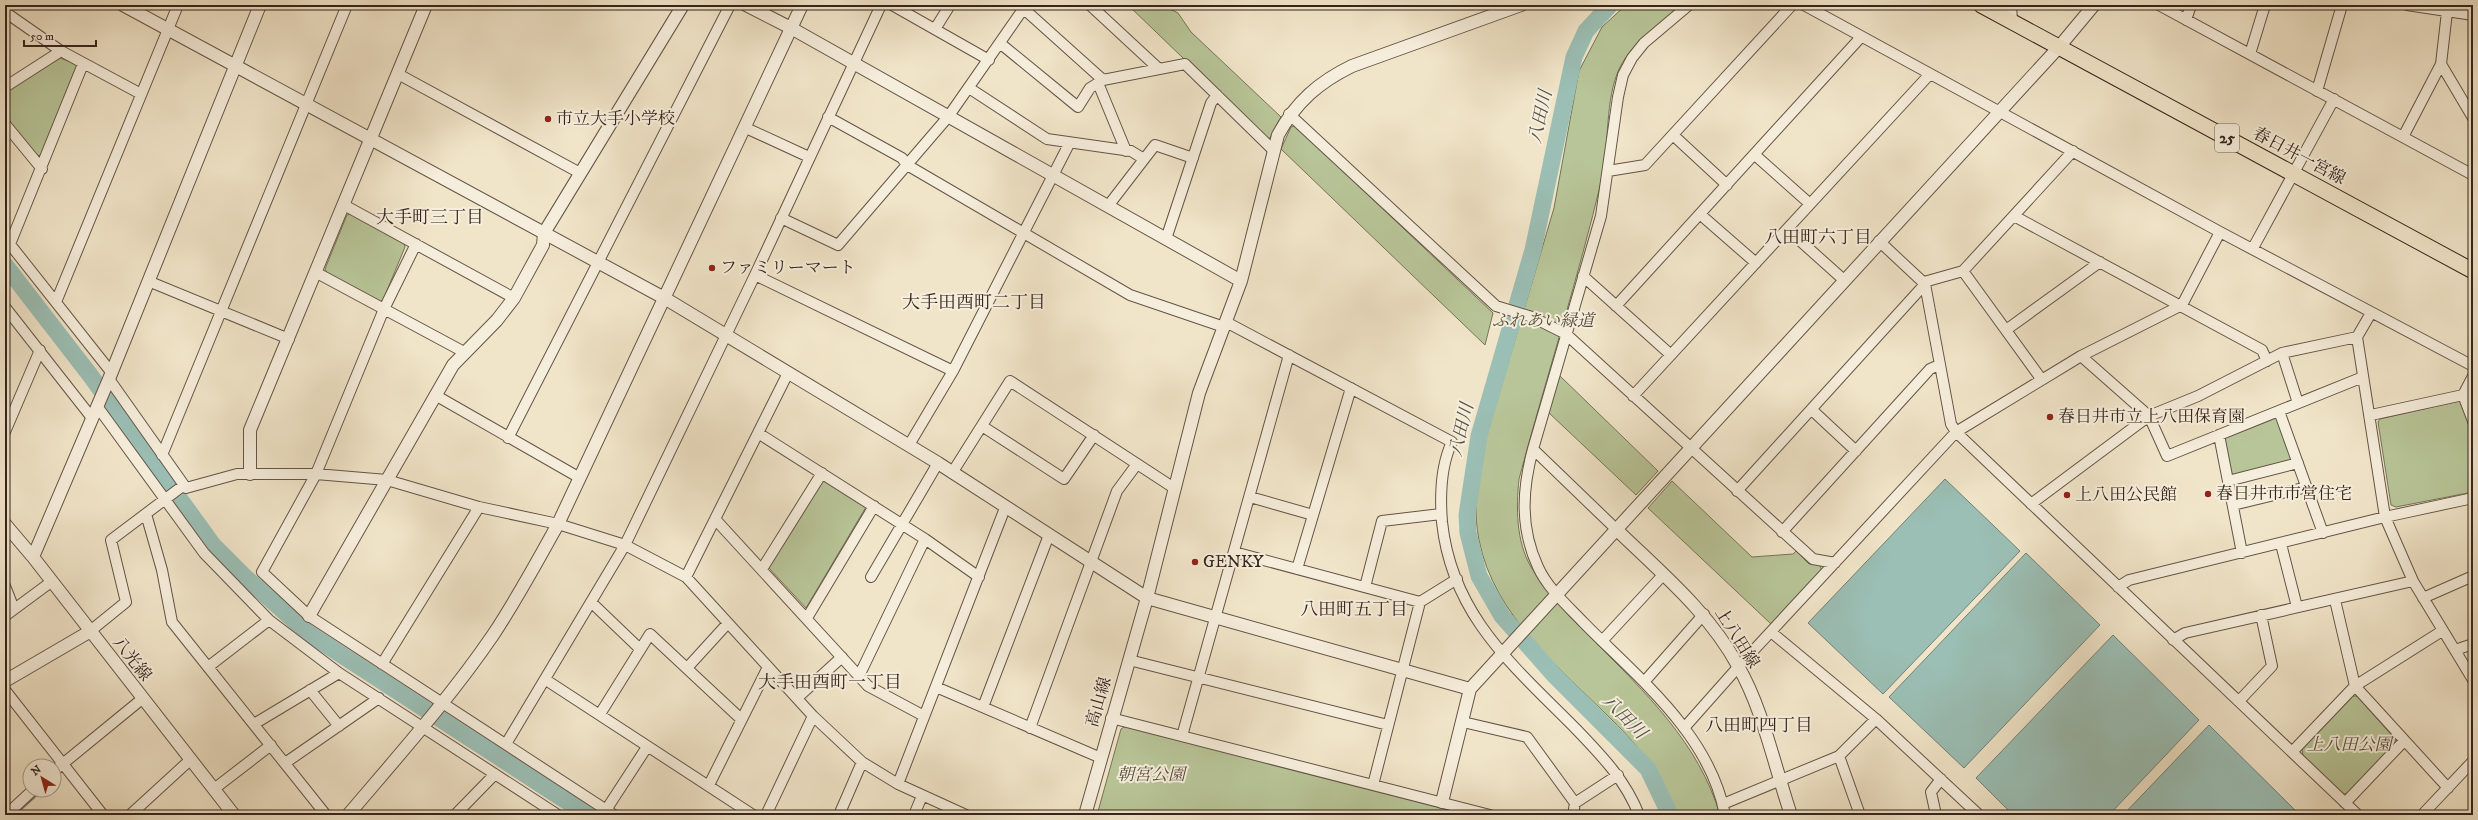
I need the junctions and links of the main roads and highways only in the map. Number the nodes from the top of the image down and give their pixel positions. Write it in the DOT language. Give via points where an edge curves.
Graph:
graph roads {
  1 [pos="1981,5"];
  2 [pos="2473,271"];
  1 -- 2 [label="main road, 春日井一宮線 / 25"];
}
